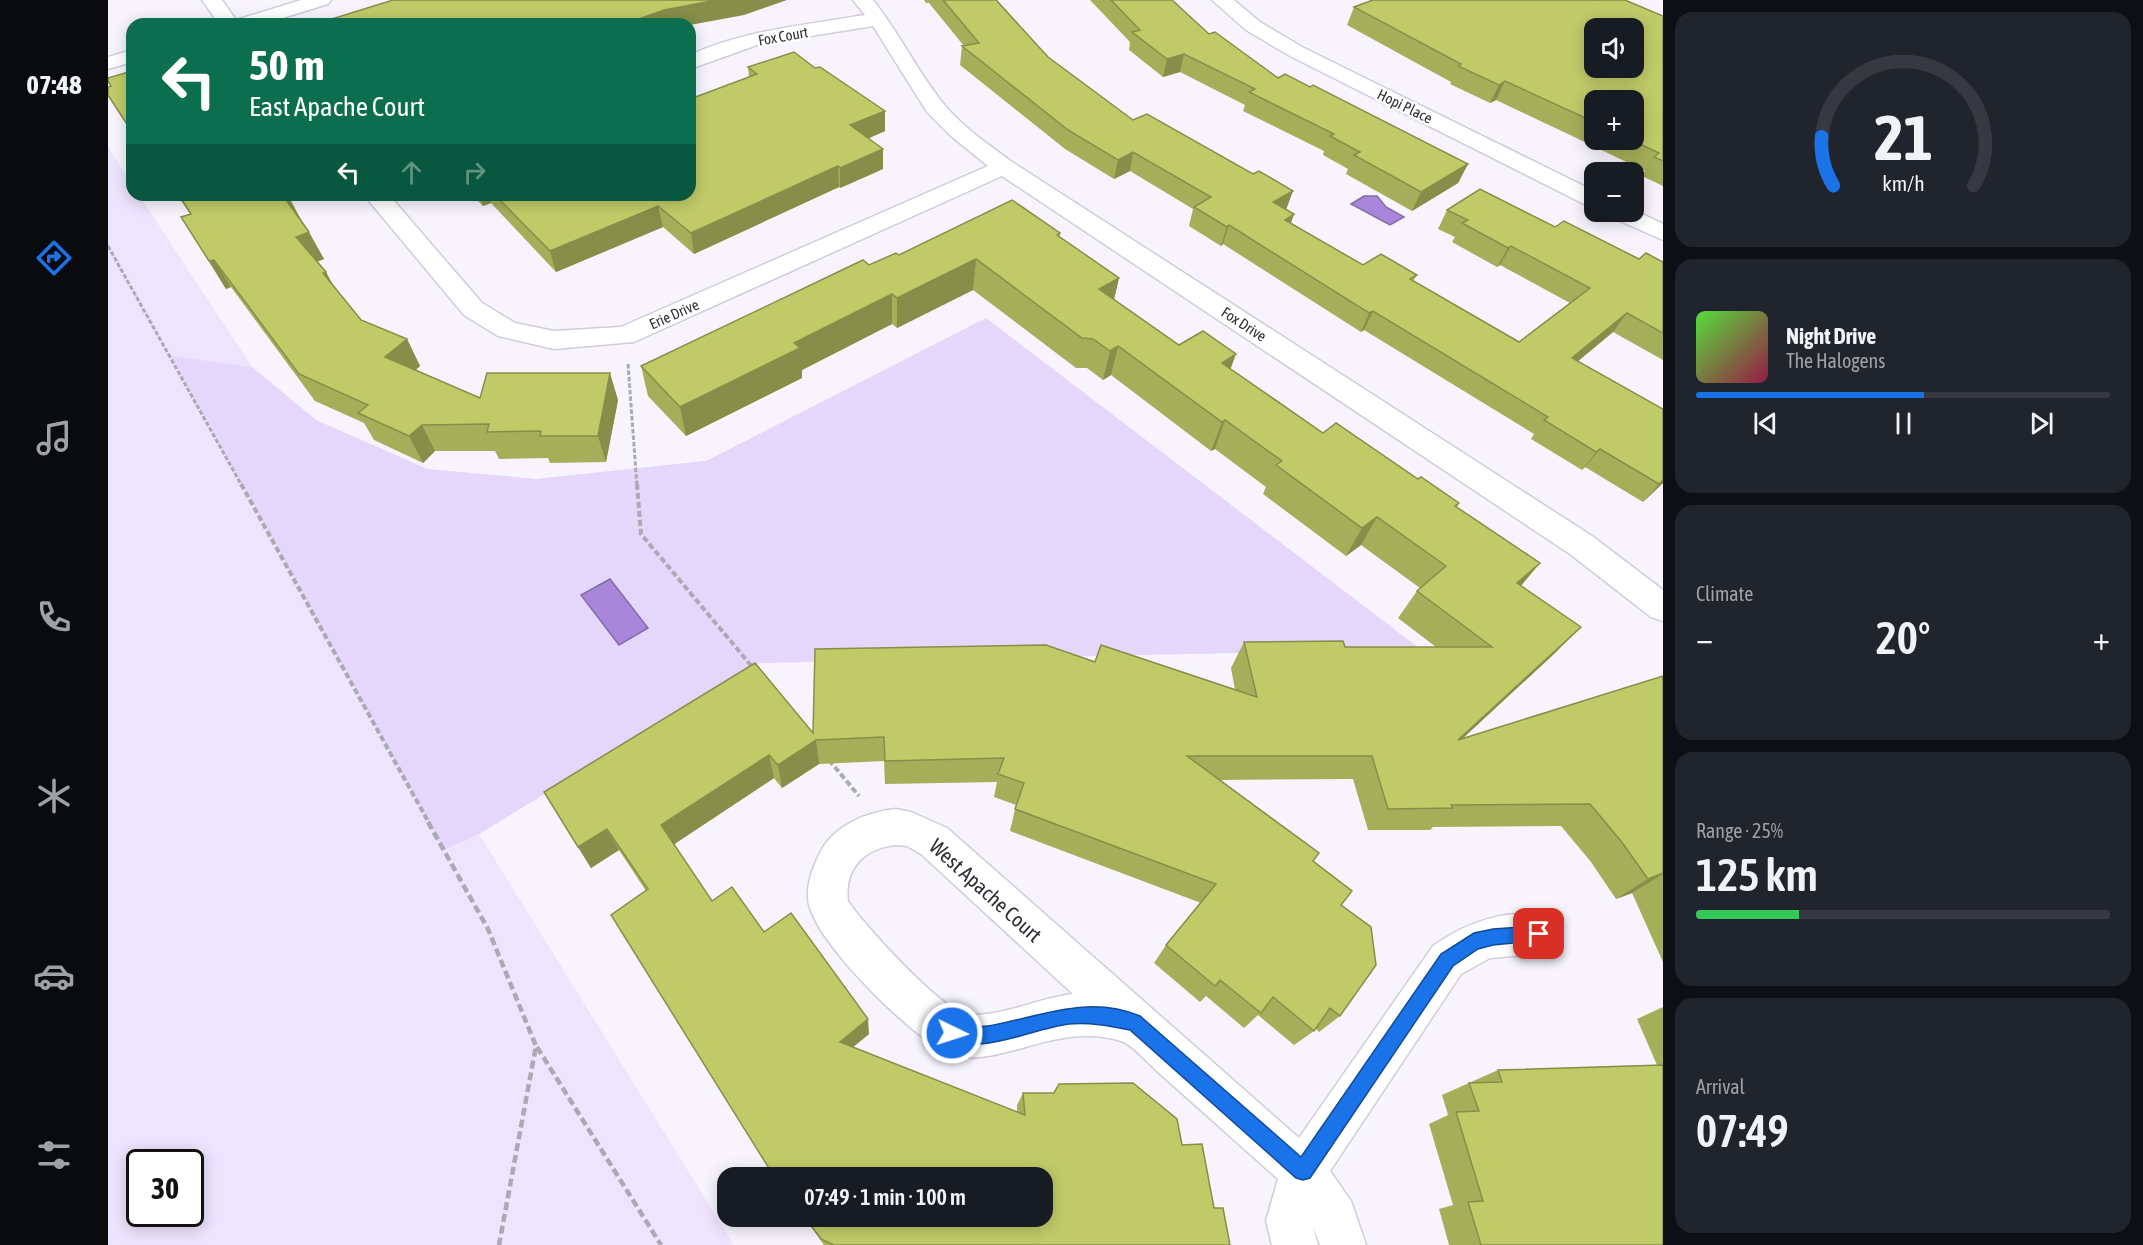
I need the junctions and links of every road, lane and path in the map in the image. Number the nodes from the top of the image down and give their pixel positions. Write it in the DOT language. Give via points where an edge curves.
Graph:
graph roads {
  1 [pos="212,0"];
  2 [pos="321,0"];
  3 [pos="1222,0"];
  4 [pos="871,10"];
  5 [pos="225,18"];
  6 [pos="262,18"];
  7 [pos="126,58"];
  8 [pos="696,60"];
  9 [pos="108,63"];
  10 [pos="1004,167"];
  11 [pos="1584,195"];
  12 [pos="381,201"];
  13 [pos="1640,222"];
  14 [pos="1663,233"];
  15 [pos="108,246"];
  16 [pos="625,336"];
  17 [pos="1663,608"];
  18 [pos="760,677"];
  19 [pos="828,758"];
  20 [pos="877,829"];
  21 [pos="1539,934"];
  22 [pos="1134,1022"];
  23 [pos="536,1046"];
  24 [pos="1303,1171"];
  25 [pos="499,1245"];
  26 [pos="661,1245"];
  27 [pos="1295,1245"];
  28 [pos="1343,1245"];
  1 -- 5 [label="street"];
  2 -- 6 [label="street"];
  3 -- 11 [label="street, Hopi Place" via="1253,26 1297,52"];
  4 -- 8 [label="street, Fox Court"];
  4 -- 10 [label="street, Fox Drive" via="935,106 954,127"];
  7 -- 9 [label="street"];
  10 -- 16 [label="street, Erie Drive"];
  10 -- 17 [label="street, Fox Drive" via="1581,545"];
  12 -- 16 [label="street, Erie Drive" via="473,309 507,330 554,340"];
  13 -- 14 [label="street"];
  15 -- 23 [label="path" via="488,929"];
  16 -- 18 [label="path" via="641,534"];
  19 -- 20 [label="path" via="872,812"];
  20 -- 22 [label="street, West Apache Court" via="897,826 934,841"];
  20 -- 22 [label="street, West Apache Court" via="857,839 834,865 826,886 830,906 842,927 932,1018 952,1033 966,1036 1070,1015"];
  21 -- 24 [label="street" via="1474,942 1447,960"];
  22 -- 24 [label="street, West Apache Court"];
  23 -- 25 [label="path"];
  23 -- 26 [label="path"];
  24 -- 27 [label="street" via="1289,1221"];
  24 -- 28 [label="street, West Apache Court" via="1335,1217"];
}
